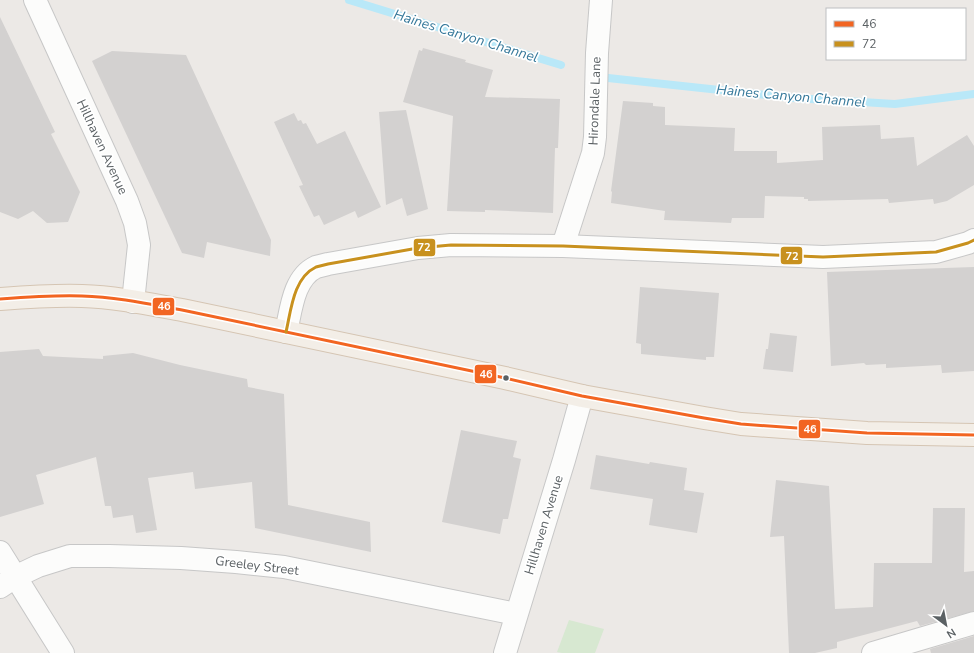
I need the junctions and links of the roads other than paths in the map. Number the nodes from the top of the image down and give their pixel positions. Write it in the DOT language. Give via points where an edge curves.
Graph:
graph roads {
  1 [pos="35,0"];
  2 [pos="601,0"];
  3 [pos="974,240"];
  4 [pos="563,246"];
  5 [pos="0,299"];
  6 [pos="133,302"];
  7 [pos="286,332"];
  8 [pos="582,396"];
  9 [pos="974,435"];
  10 [pos="0,552"];
  11 [pos="8,582"];
  12 [pos="516,614"];
  13 [pos="974,623"];
  14 [pos="63,653"];
  15 [pos="505,653"];
  16 [pos="873,653"];
  1 -- 6 [label="street, Hillhaven Avenue" via="135,223 139,245"];
  2 -- 4 [label="street, Hirondale Lane" via="593,154"];
  3 -- 4 [label="street" via="936,252 823,257"];
  4 -- 7 [label="street" via="451,245 418,248 316,267 300,283"];
  5 -- 6 [label="main road" via="83,296"];
  6 -- 7 [label="main road"];
  7 -- 8 [label="main road"];
  8 -- 9 [label="main road" via="741,424 868,433"];
  8 -- 12 [label="street, Hillhaven Avenue"];
  10 -- 11 [label="street"];
  11 -- 12 [label="street, Greeley Street" via="38,566 70,556 181,558 284,568"];
  11 -- 14 [label="street"];
  12 -- 15 [label="street, Hillhaven Avenue"];
  13 -- 16 [label="street"];
}
